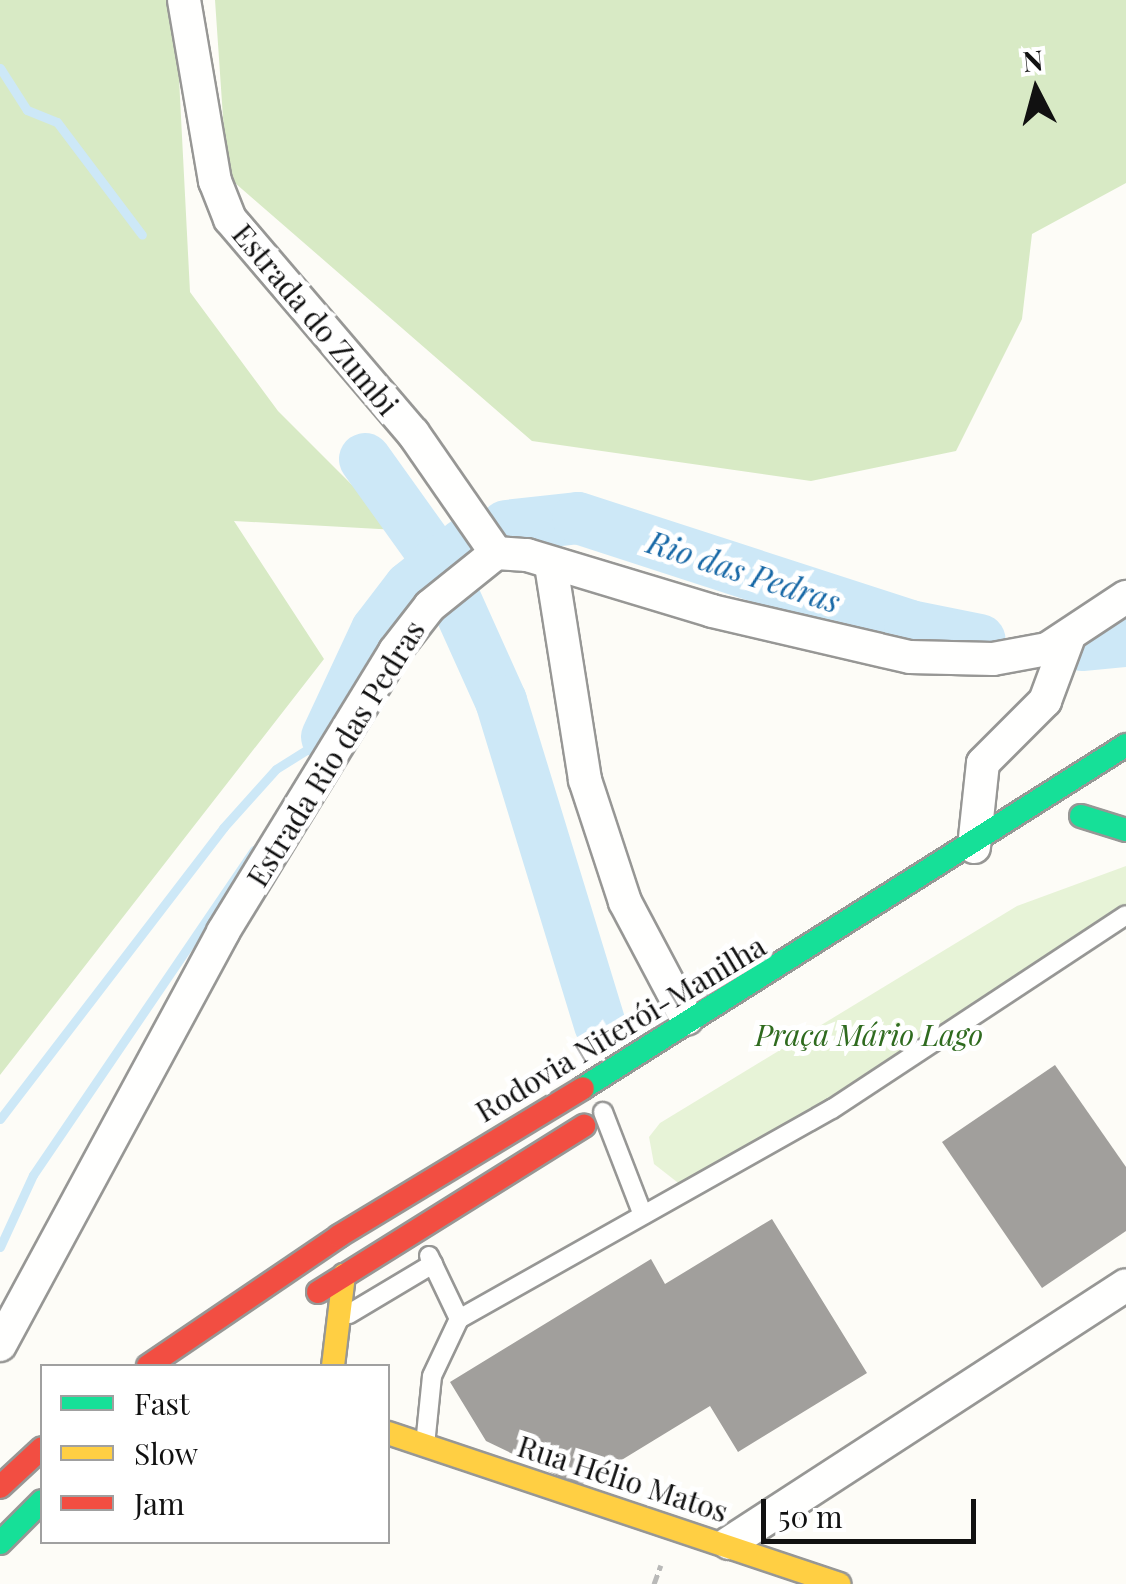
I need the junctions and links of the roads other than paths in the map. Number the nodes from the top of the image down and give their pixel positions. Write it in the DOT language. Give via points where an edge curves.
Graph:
graph roads {
  1 [pos="184,0"];
  2 [pos="496,553"];
  3 [pos="551,565"];
  4 [pos="1126,598"];
  5 [pos="1068,639"];
  6 [pos="1126,745"];
  7 [pos="1111,798"];
  8 [pos="1126,830"];
  9 [pos="974,847"];
  10 [pos="1126,916"];
  11 [pos="687,1019"];
  12 [pos="612,1107"];
  13 [pos="643,1215"];
  14 [pos="418,1234"];
  15 [pos="433,1264"];
  16 [pos="344,1275"];
  17 [pos="1126,1285"];
  18 [pos="298,1306"];
  19 [pos="459,1319"];
  20 [pos="336,1322"];
  21 [pos="0,1345"];
  22 [pos="151,1364"];
  23 [pos="332,1364"];
  24 [pos="390,1434"];
  25 [pos="424,1445"];
  26 [pos="40,1450"];
  27 [pos="0,1487"];
  28 [pos="40,1503"];
  29 [pos="40,1512"];
  30 [pos="17,1526"];
  31 [pos="0,1543"];
  32 [pos="730,1543"];
  33 [pos="839,1584"];
  1 -- 2 [label="street, Estrada do Zumbi" via="214,181 230,219 413,434"];
  2 -- 3 [label="street"];
  2 -- 21 [label="street, Estrada Rio das Pedras" via="430,606 223,932"];
  3 -- 5 [label="street" via="910,657 993,659"];
  3 -- 11 [label="street" via="585,780 624,902"];
  4 -- 5 [label="street"];
  5 -- 9 [label="street" via="1045,701 983,763"];
  6 -- 9 [label="main road, Rodovia Niterói-Manilha"];
  7 -- 8 [label="main road" via="1072,821"];
  9 -- 11 [label="main road, Rodovia Niterói-Manilha"];
  10 -- 13 [label="lane" via="832,1109"];
  11 -- 22 [label="main road, Rodovia Niterói-Manilha" via="325,1245"];
  12 -- 13 [label="lane"];
  12 -- 14 [label="main road"];
  13 -- 19 [label="lane"];
  14 -- 15 [label="lane"];
  14 -- 16 [label="main road"];
  15 -- 19 [label="lane"];
  15 -- 20 [label="lane"];
  16 -- 18 [label="main road"];
  16 -- 20 [label="main road"];
  17 -- 32 [label="street"];
  19 -- 25 [label="lane" via="432,1376"];
  20 -- 23 [label="main road"];
  24 -- 25 [label="main road, Rua Hélio Matos"];
  25 -- 32 [label="main road, Rua Hélio Matos"];
  26 -- 27 [label="main road"];
  28 -- 30 [label="main road"];
  29 -- 30 [label="main road"];
  30 -- 31 [label="main road"];
  32 -- 33 [label="main road, Rua Hélio Matos"];
}
